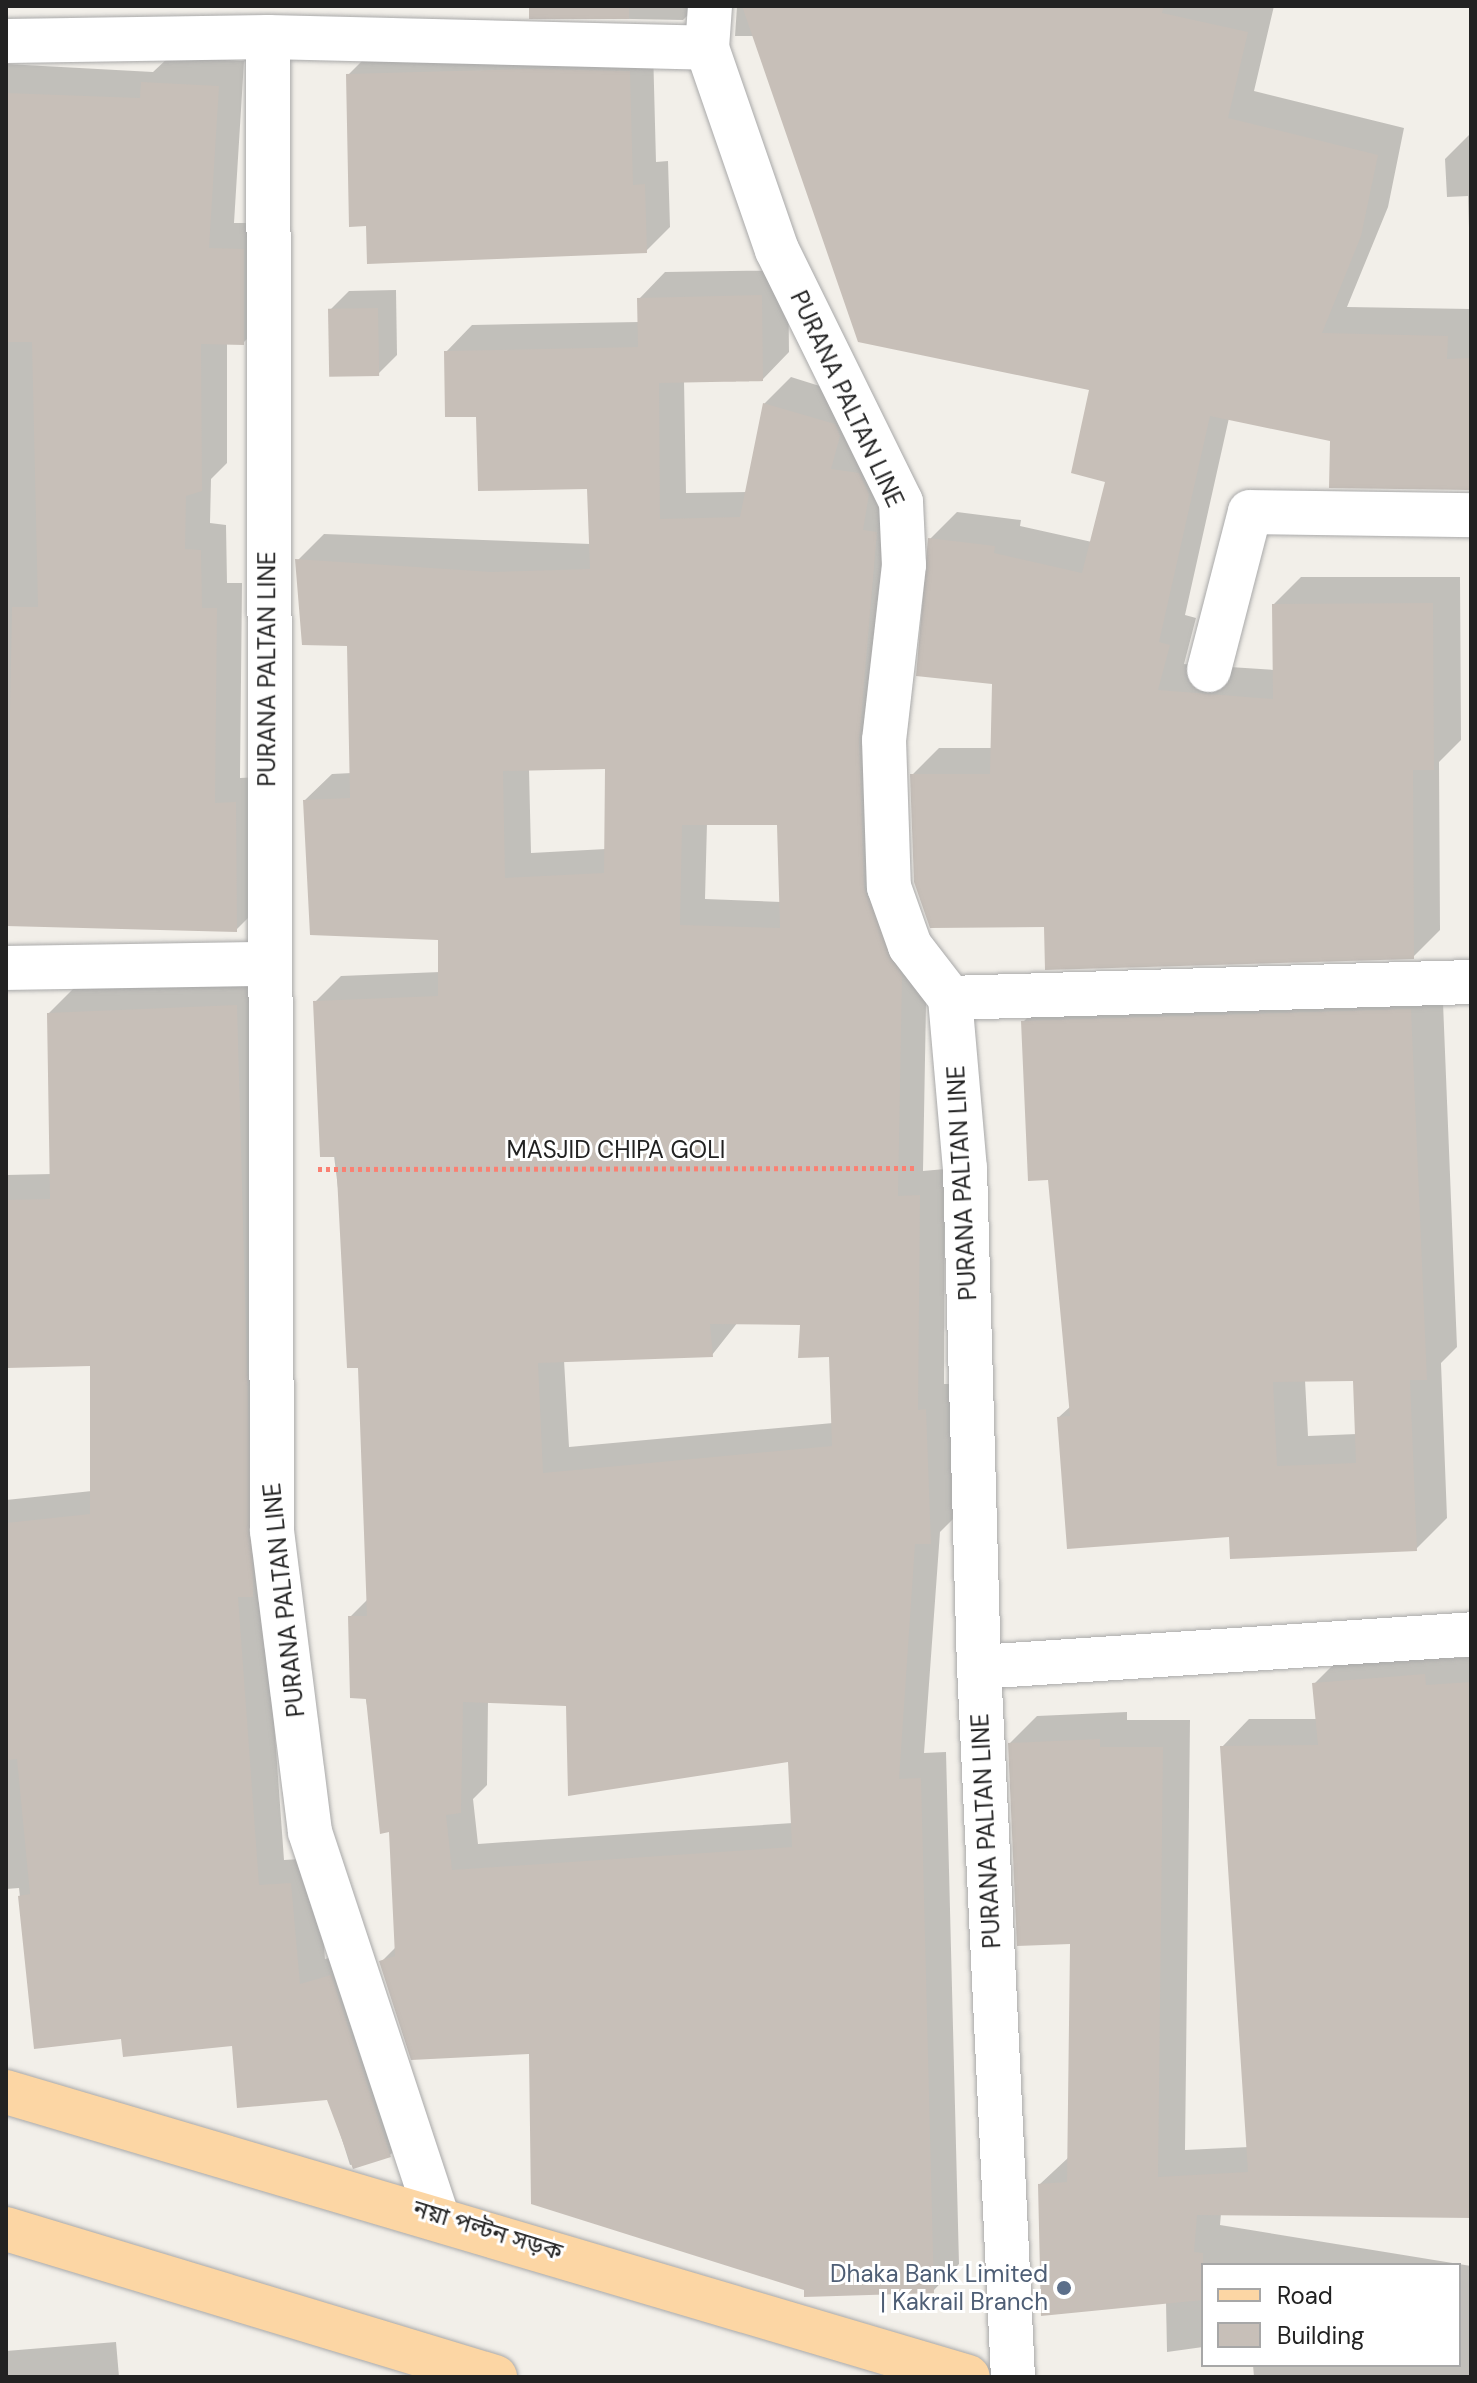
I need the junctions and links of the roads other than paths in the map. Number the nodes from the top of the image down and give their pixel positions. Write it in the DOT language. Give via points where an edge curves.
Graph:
graph roads {
  1 [pos="708,27"];
  2 [pos="268,37"];
  3 [pos="6,41"];
  4 [pos="1471,515"];
  5 [pos="1209,670"];
  6 [pos="266,964"];
  7 [pos="6,968"];
  8 [pos="1471,982"];
  9 [pos="950,998"];
  10 [pos="1471,1634"];
  11 [pos="979,1667"];
  12 [pos="6,2092"];
  13 [pos="436,2214"];
  14 [pos="6,2229"];
  15 [pos="495,2377"];
  16 [pos="968,2377"];
  17 [pos="1013,2377"];
  1 -- 2 [label="street, PURANA PALTAN LINE"];
  1 -- 9 [label="street, PURANA PALTAN LINE" via="777,250 901,502 904,565 884,740 889,887 910,946"];
  2 -- 3 [label="street, PURANA PALTAN LINE"];
  2 -- 6 [label="street, PURANA PALTAN LINE"];
  4 -- 5 [label="street" via="1250,512"];
  6 -- 7 [label="street"];
  6 -- 13 [label="street, PURANA PALTAN LINE" via="272,1531 310,1832"];
  8 -- 9 [label="street"];
  9 -- 11 [label="street, PURANA PALTAN LINE" via="965,1168"];
  10 -- 11 [label="street"];
  11 -- 17 [label="street, PURANA PALTAN LINE"];
  12 -- 13 [label="main road, নয়া পল্টন সড়ক"];
  13 -- 16 [label="main road, নয়া পল্টন সড়ক"];
  14 -- 15 [label="main road"];
}
